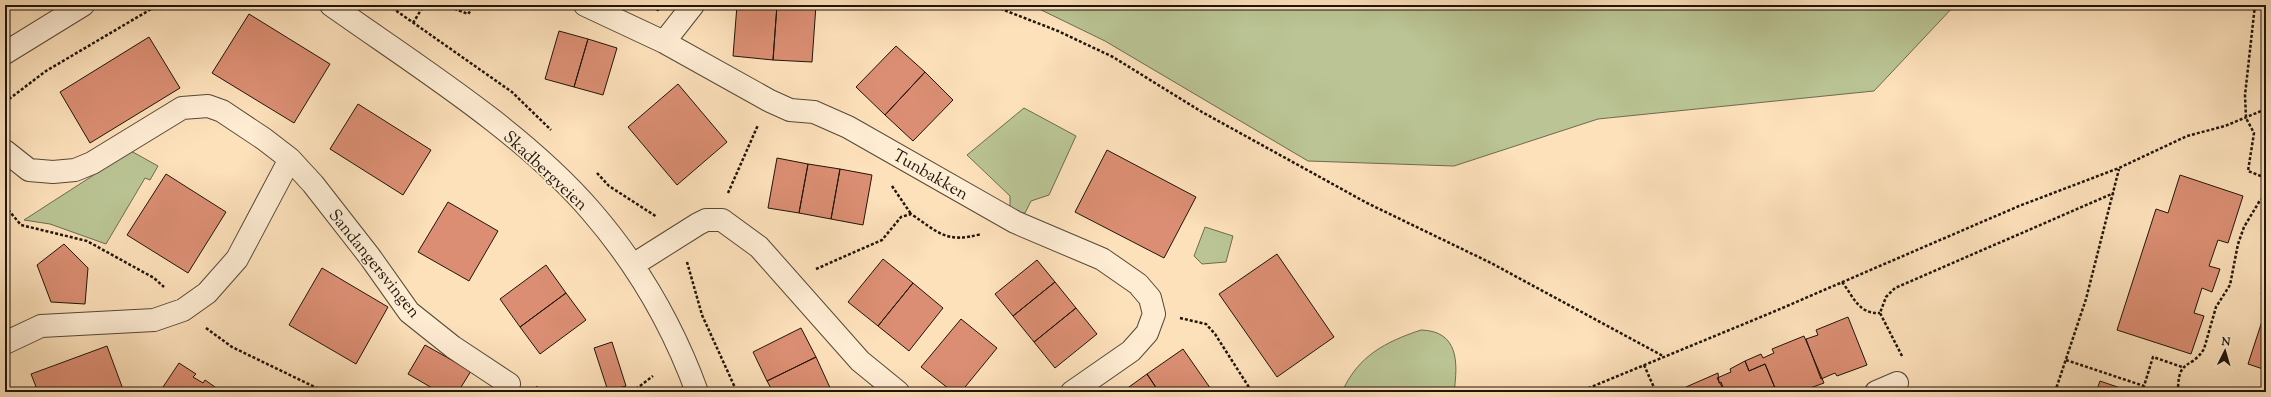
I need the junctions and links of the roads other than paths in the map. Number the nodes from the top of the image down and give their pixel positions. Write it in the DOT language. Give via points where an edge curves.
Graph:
graph roads {
  1 [pos="83,5"];
  2 [pos="331,5"];
  3 [pos="585,5"];
  4 [pos="693,5"];
  5 [pos="664,42"];
  6 [pos="5,53"];
  7 [pos="5,151"];
  8 [pos="290,159"];
  9 [pos="633,265"];
  10 [pos="5,343"];
  11 [pos="1898,383"];
  12 [pos="509,384"];
  13 [pos="697,392"];
  14 [pos="898,392"];
  15 [pos="1072,392"];
  16 [pos="1876,392"];
  1 -- 6 [label="street"];
  2 -- 9 [label="street, Skadbergveien" via="488,117 551,171 590,210"];
  3 -- 5 [label="street, Tunbakken"];
  4 -- 5 [label="street"];
  5 -- 15 [label="street, Tunbakken" via="770,101 790,110 814,112 848,127 1015,222 1102,259 1138,284 1150,298 1154,314 1147,333 1131,351"];
  7 -- 8 [label="street, Sandangersvingen" via="28,170 74,170 92,163 182,108 197,106 222,111"];
  8 -- 10 [label="street" via="237,259 207,293 183,310 154,320 41,326"];
  8 -- 12 [label="street, Sandangersvingen" via="313,184 370,257 409,312 453,347"];
  9 -- 13 [label="street, Skadbergveien" via="661,312"];
  9 -- 14 [label="street" via="698,224 706,220 722,220 759,247 860,361"];
  11 -- 16 [label="street"];
}
